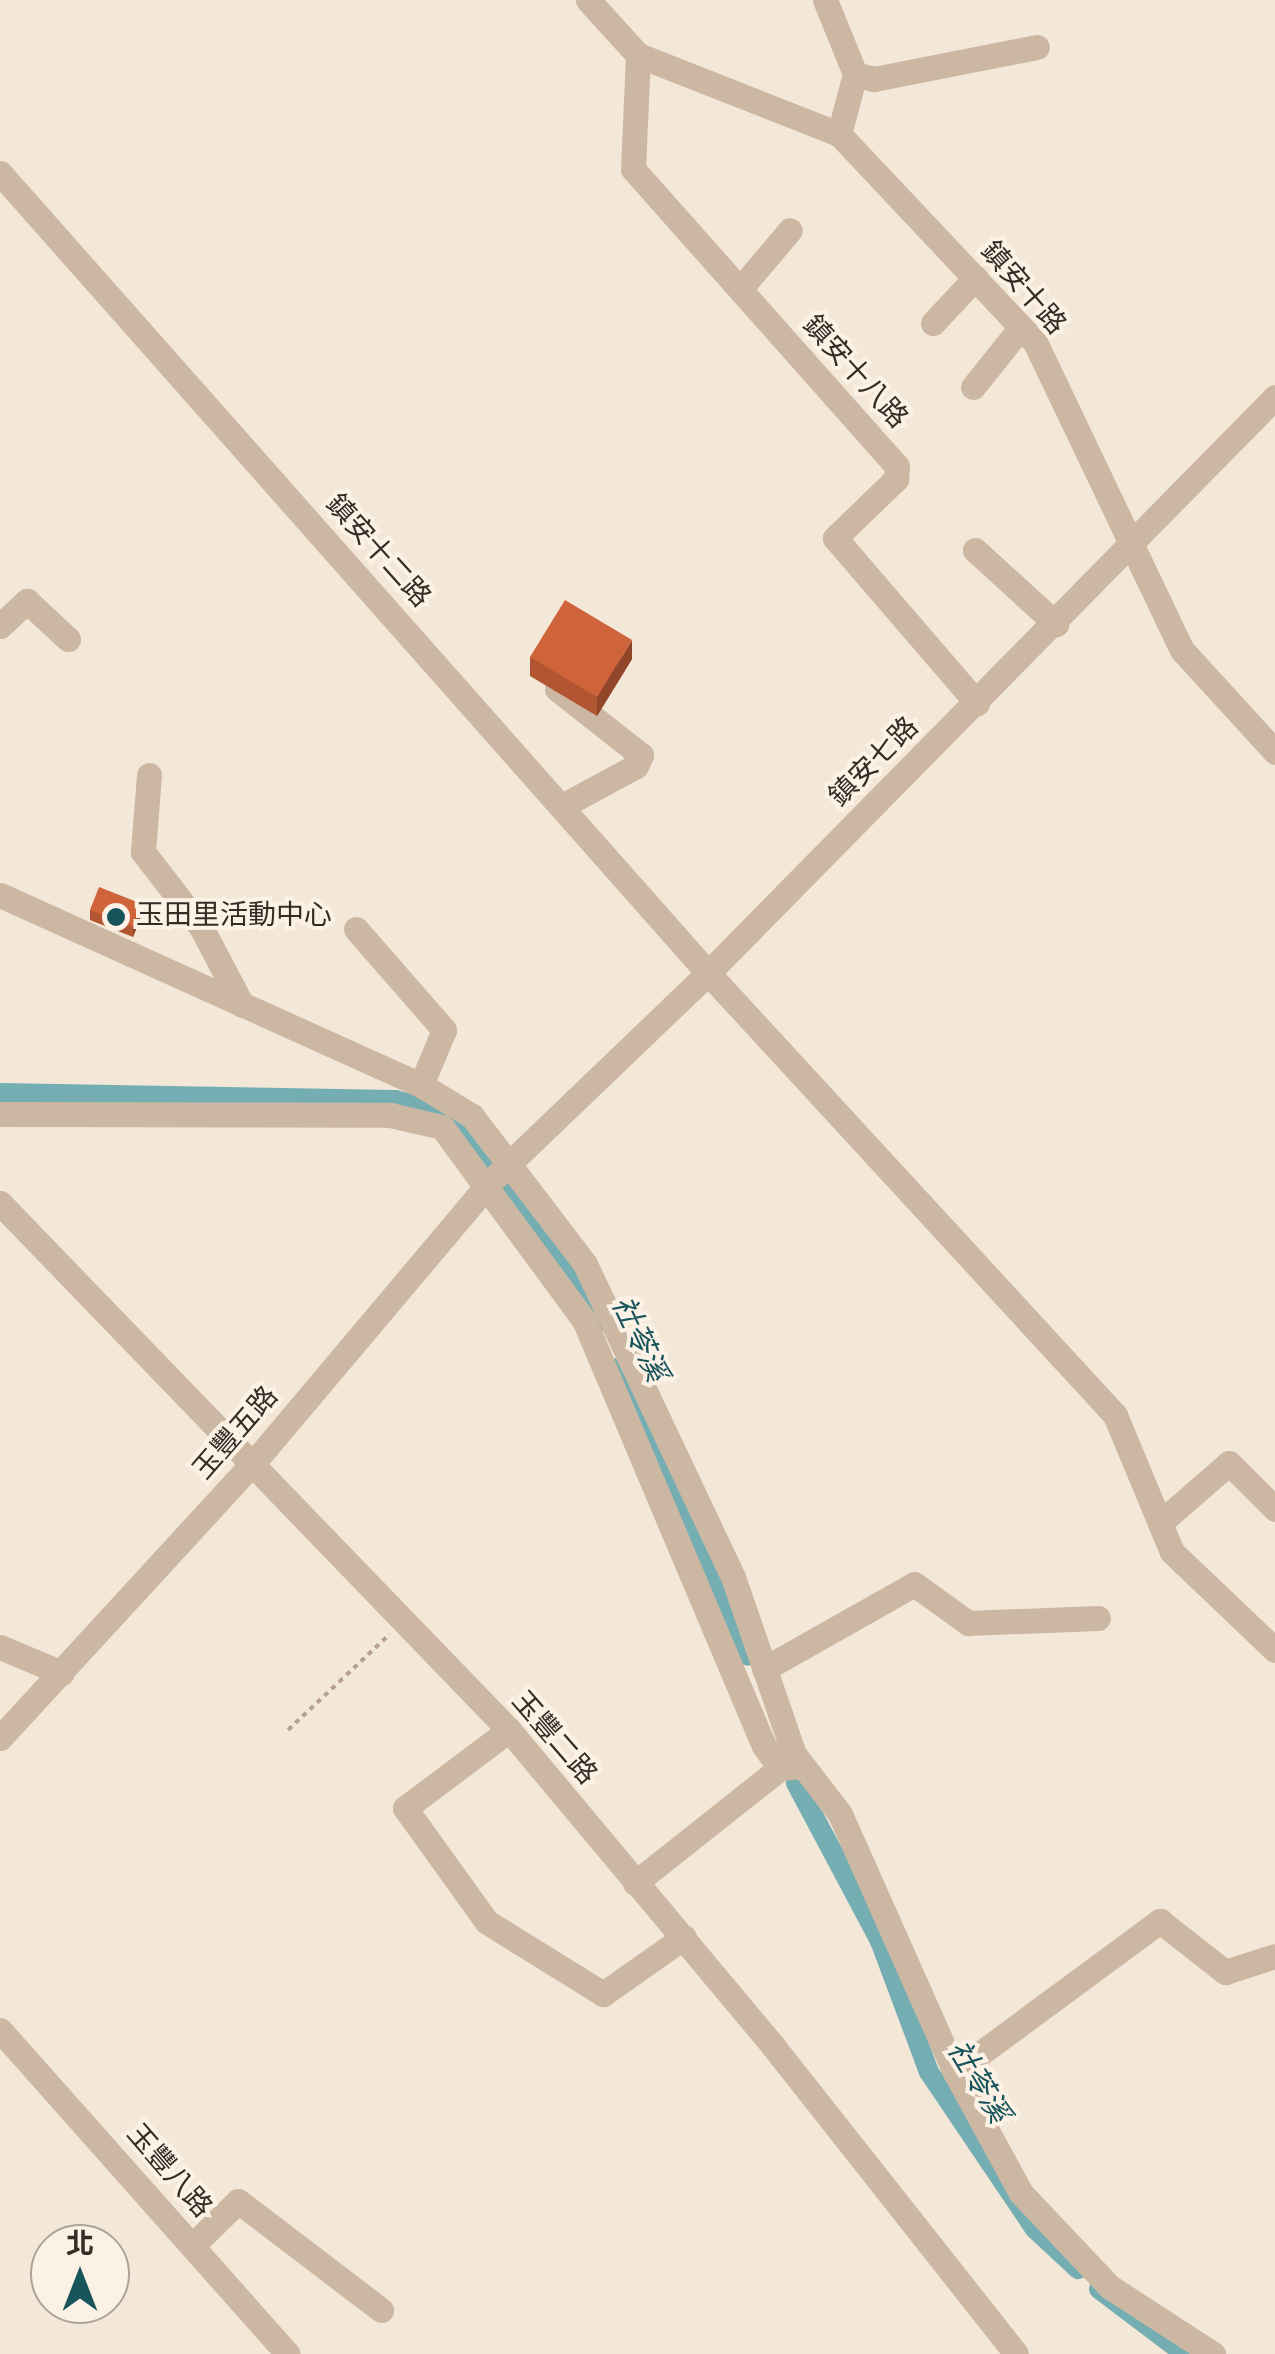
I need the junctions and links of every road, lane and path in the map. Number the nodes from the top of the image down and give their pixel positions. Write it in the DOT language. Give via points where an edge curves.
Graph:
graph roads {
  1 [pos="588,0"];
  2 [pos="825,0"];
  3 [pos="1037,47"];
  4 [pos="638,55"];
  5 [pos="855,74"];
  6 [pos="839,134"];
  7 [pos="0,173"];
  8 [pos="790,230"];
  9 [pos="974,278"];
  10 [pos="740,290"];
  11 [pos="933,323"];
  12 [pos="1020,327"];
  13 [pos="973,388"];
  14 [pos="1275,397"];
  15 [pos="1134,545"];
  16 [pos="974,550"];
  17 [pos="1056,624"];
  18 [pos="0,626"];
  19 [pos="68,639"];
  20 [pos="557,689"];
  21 [pos="978,703"];
  22 [pos="1275,752"];
  23 [pos="149,775"];
  24 [pos="562,806"];
  25 [pos="1,898"];
  26 [pos="356,929"];
  27 [pos="708,973"];
  28 [pos="242,1006"];
  29 [pos="422,1085"];
  30 [pos="0,1114"];
  31 [pos="510,1163"];
  32 [pos="488,1184"];
  33 [pos="0,1203"];
  34 [pos="255,1461"];
  35 [pos="1275,1509"];
  36 [pos="1160,1522"];
  37 [pos="1098,1618"];
  38 [pos="404,1620"];
  39 [pos="0,1647"];
  40 [pos="1275,1650"];
  41 [pos="764,1669"];
  42 [pos="62,1673"];
  43 [pos="288,1730"];
  44 [pos="509,1730"];
  45 [pos="0,1738"];
  46 [pos="791,1767"];
  47 [pos="635,1883"];
  48 [pos="684,1938"];
  49 [pos="1275,1956"];
  50 [pos="0,2030"];
  51 [pos="955,2072"];
  52 [pos="192,2246"];
  53 [pos="381,2310"];
  54 [pos="288,2354"];
  55 [pos="1016,2354"];
  56 [pos="1213,2354"];
  1 -- 4 [label="street, 鎮安十路"];
  2 -- 5 [label="street"];
  3 -- 5 [label="street" via="874,79"];
  4 -- 6 [label="street, 鎮安十路"];
  4 -- 10 [label="street, 鎮安十八路" via="633,169"];
  5 -- 6 [label="street"];
  6 -- 9 [label="street, 鎮安十路"];
  7 -- 24 [label="street, 鎮安十二路"];
  8 -- 10 [label="street"];
  9 -- 11 [label="street"];
  9 -- 12 [label="street, 鎮安十路"];
  10 -- 21 [label="street, 鎮安十八路" via="896,466 896,478 835,538"];
  12 -- 13 [label="street"];
  12 -- 15 [label="street, 鎮安十路" via="1036,342"];
  14 -- 15 [label="street, 鎮安七路"];
  15 -- 17 [label="street, 鎮安七路"];
  15 -- 22 [label="street, 鎮安十路" via="1182,650"];
  16 -- 17 [label="street"];
  17 -- 21 [label="street, 鎮安七路"];
  18 -- 19 [label="street" via="26,601"];
  20 -- 24 [label="street" via="641,755 636,766"];
  21 -- 27 [label="street, 鎮安七路"];
  23 -- 28 [label="street" via="143,852 201,928"];
  24 -- 27 [label="street, 鎮安十二路"];
  25 -- 28 [label="street"];
  26 -- 29 [label="street" via="444,1030"];
  27 -- 31 [label="street, 鎮安七路"];
  27 -- 36 [label="street, 鎮安十二路" via="1116,1415"];
  28 -- 29 [label="street"];
  29 -- 31 [label="street" via="472,1116"];
  30 -- 32 [label="street" via="390,1115 442,1126"];
  31 -- 32 [label="street, 玉豐五路"];
  31 -- 41 [label="street" via="586,1264 650,1390 733,1576"];
  32 -- 34 [label="street, 玉豐五路"];
  32 -- 46 [label="street" via="584,1320"];
  33 -- 34 [label="street, 玉豐二路"];
  34 -- 38 [label="street, 玉豐二路"];
  34 -- 42 [label="street, 玉豐五路"];
  35 -- 36 [label="street" via="1229,1463"];
  36 -- 40 [label="street, 鎮安十二路" via="1172,1552"];
  37 -- 41 [label="street" via="968,1624 914,1584"];
  38 -- 43 [label="path"];
  38 -- 44 [label="street, 玉豐二路"];
  39 -- 42 [label="street"];
  41 -- 46 [label="street"];
  42 -- 45 [label="street, 玉豐五路"];
  44 -- 47 [label="street, 玉豐二路"];
  44 -- 48 [label="street" via="406,1808 486,1922 603,1994"];
  46 -- 47 [label="street"];
  46 -- 51 [label="street" via="840,1814"];
  47 -- 48 [label="street, 玉豐二路"];
  48 -- 55 [label="street, 玉豐二路"];
  49 -- 51 [label="street" via="1225,1972 1160,1921"];
  50 -- 52 [label="street, 玉豐八路"];
  51 -- 56 [label="street" via="1022,2193 1110,2287"];
  52 -- 53 [label="street" via="238,2201"];
  52 -- 54 [label="street, 玉豐八路"];
}
